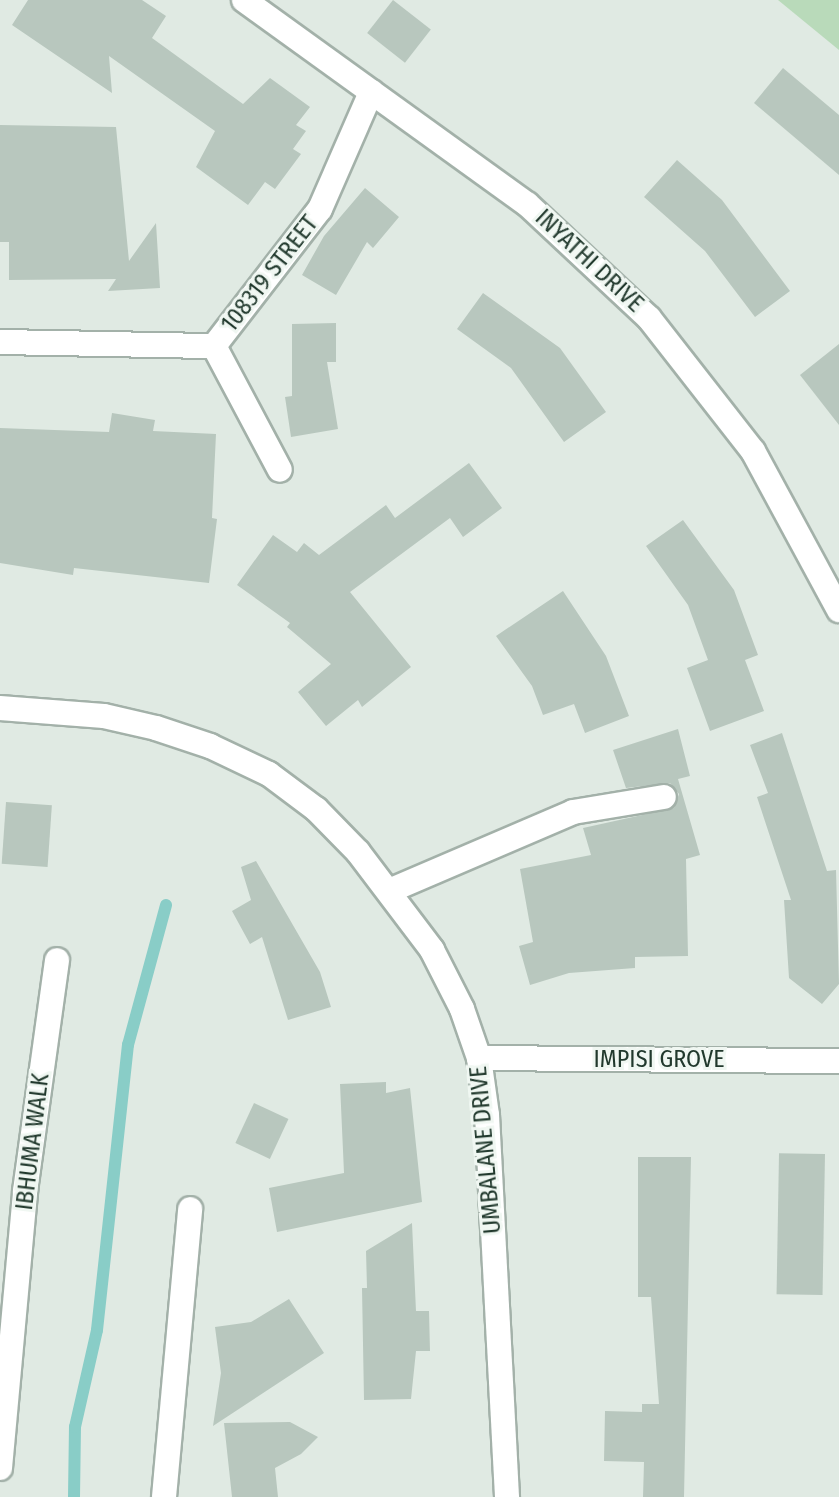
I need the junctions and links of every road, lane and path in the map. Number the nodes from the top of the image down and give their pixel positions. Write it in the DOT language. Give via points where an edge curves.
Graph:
graph roads {
  1 [pos="244,0"];
  2 [pos="371,92"];
  3 [pos="0,342"];
  4 [pos="214,346"];
  5 [pos="280,470"];
  6 [pos="839,610"];
  7 [pos="0,708"];
  8 [pos="664,797"];
  9 [pos="389,891"];
  10 [pos="57,960"];
  11 [pos="479,1058"];
  12 [pos="839,1061"];
  13 [pos="190,1209"];
  14 [pos="0,1468"];
  15 [pos="164,1497"];
  16 [pos="507,1497"];
  1 -- 2 [label="street, INYATHI DRIVE"];
  2 -- 4 [label="street, 108319 STREET" via="320,209"];
  2 -- 6 [label="street, INYATHI DRIVE" via="527,204 649,318 753,451"];
  3 -- 4 [label="street, 108319 STREET"];
  4 -- 5 [label="street"];
  7 -- 9 [label="street, UMBALANE DRIVE" via="104,716 210,746 269,774 316,809"];
  8 -- 9 [label="street" via="573,812"];
  9 -- 11 [label="street, UMBALANE DRIVE" via="448,978"];
  10 -- 14 [label="street, IBHUMA WALK" via="25,1191"];
  11 -- 12 [label="street, IMPISI GROVE"];
  11 -- 16 [label="street, UMBALANE DRIVE" via="494,1215"];
  13 -- 15 [label="street"];
}
